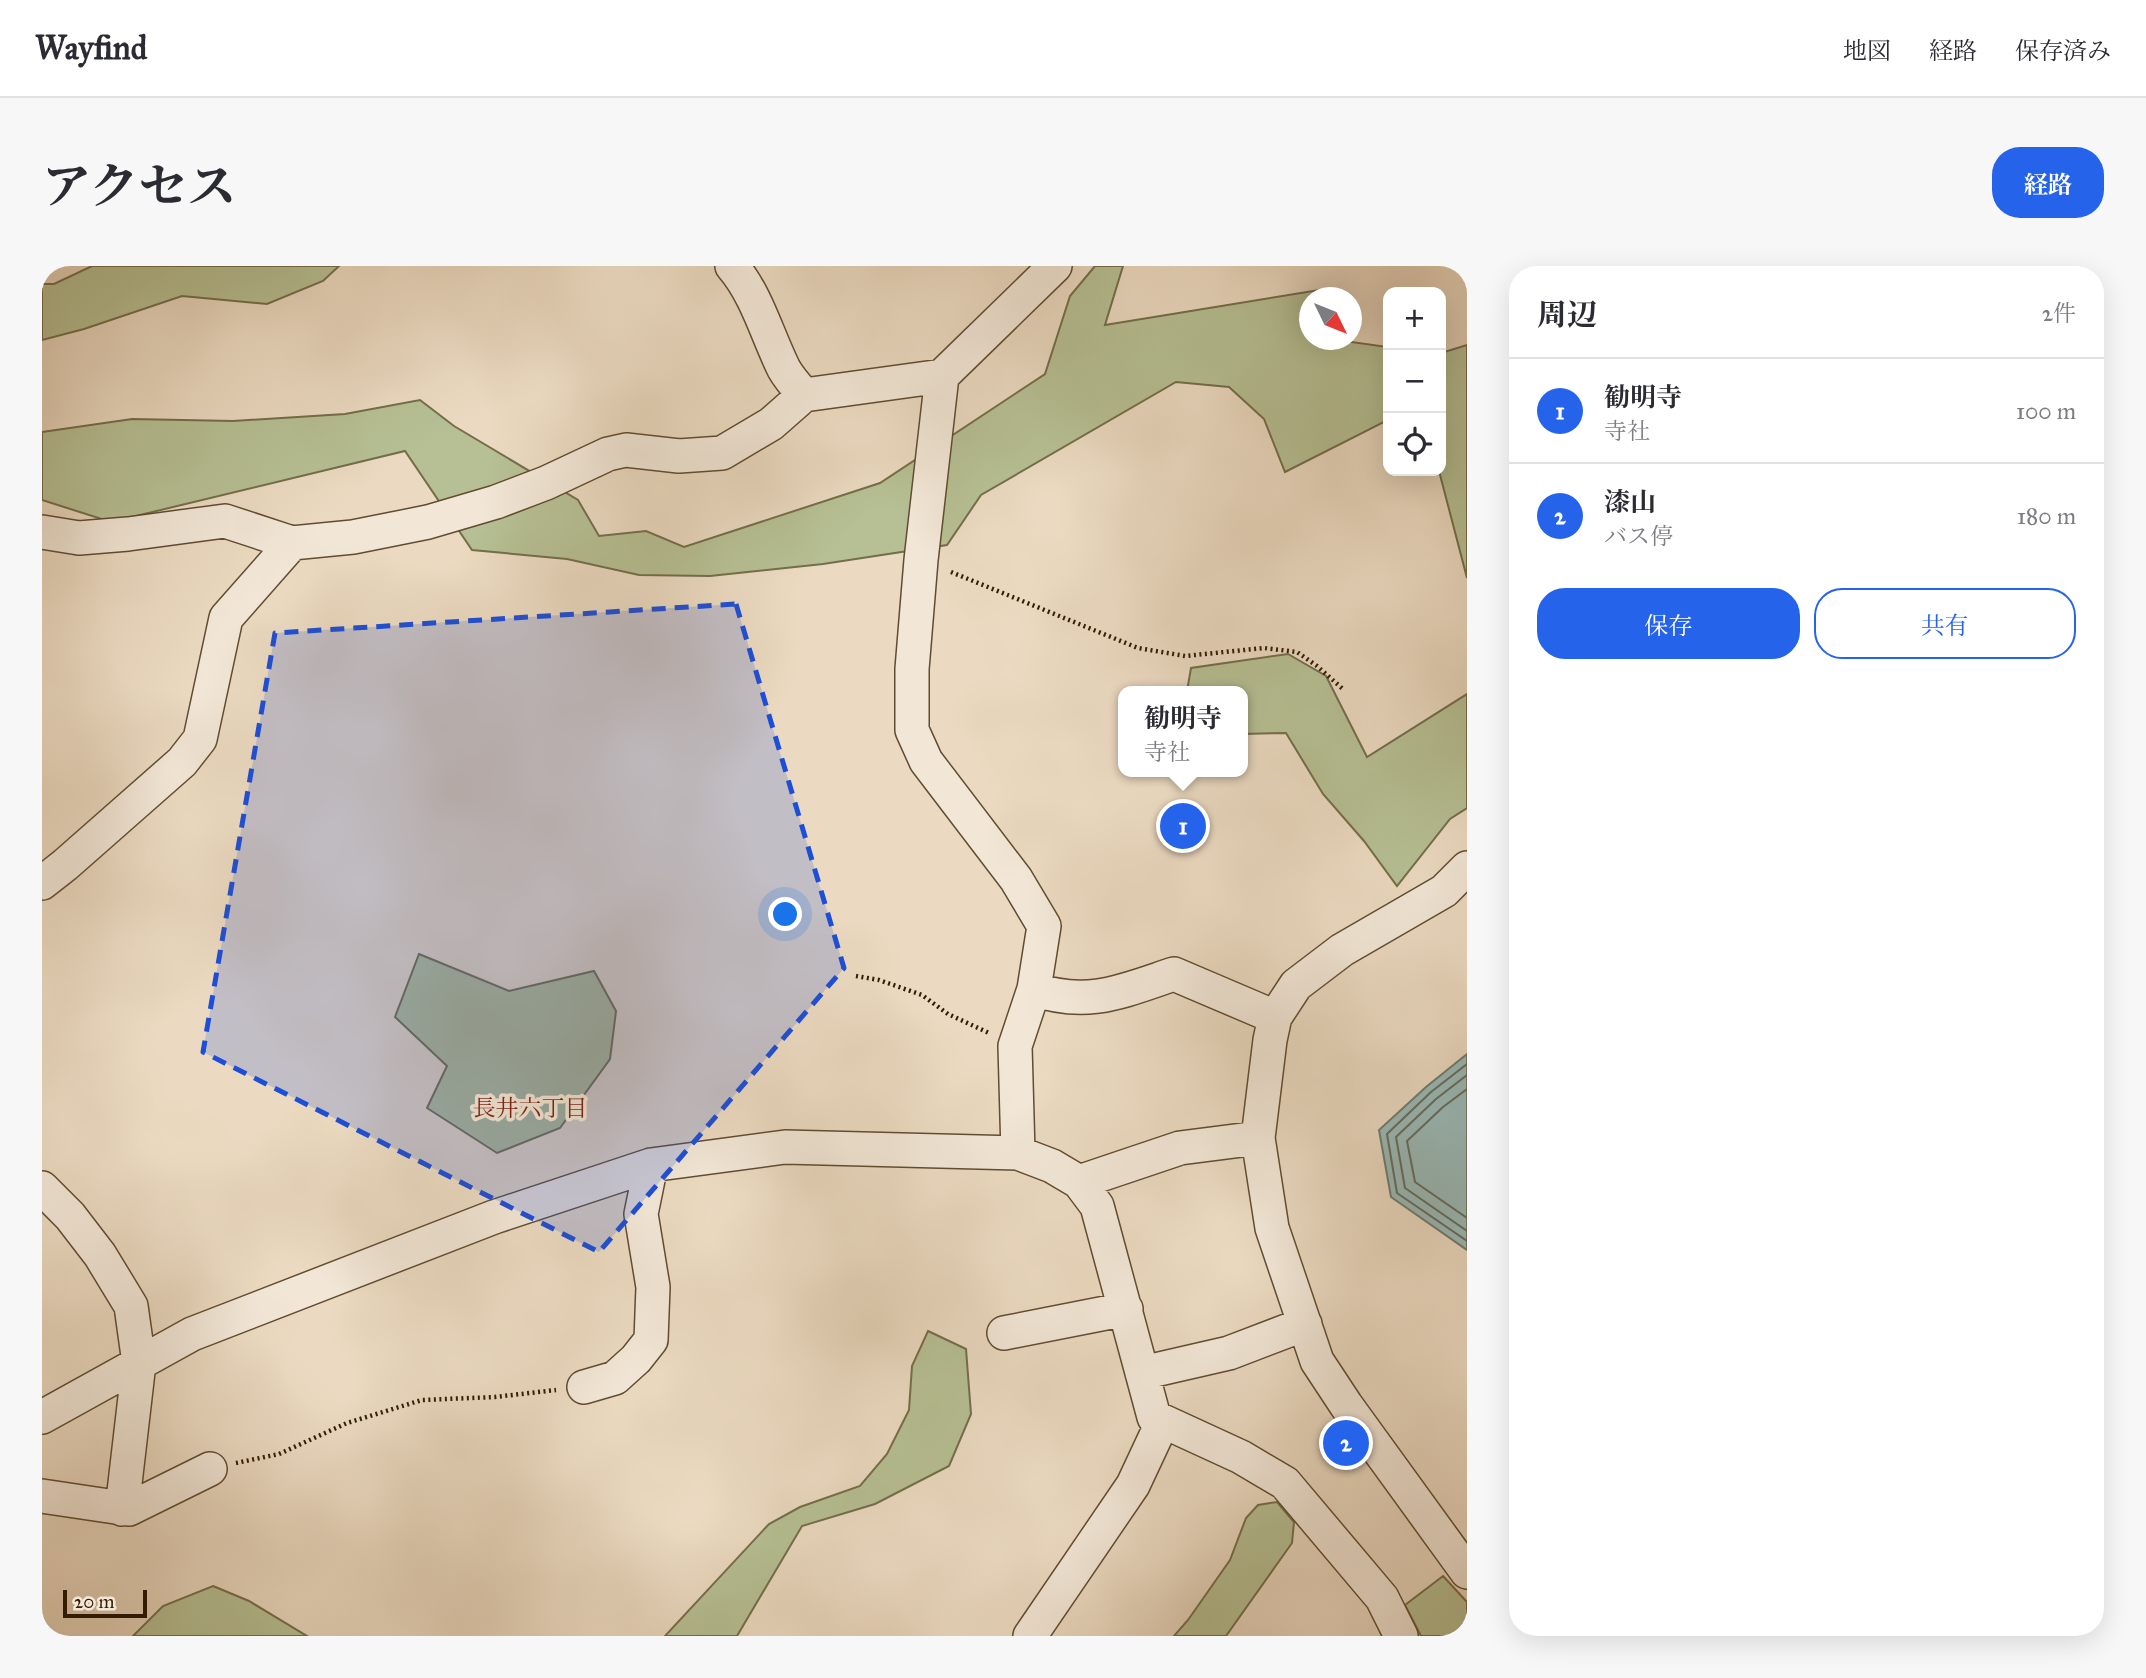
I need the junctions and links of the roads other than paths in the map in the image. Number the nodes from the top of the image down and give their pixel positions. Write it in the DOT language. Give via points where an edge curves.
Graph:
graph roads {
  1 [pos="732,266"];
  2 [pos="1055,266"];
  3 [pos="942,376"];
  4 [pos="804,395"];
  5 [pos="42,532"];
  6 [pos="292,543"];
  7 [pos="1467,868"];
  8 [pos="42,883"];
  9 [pos="1034,989"];
  10 [pos="1275,1017"];
  11 [pos="1258,1138"];
  12 [pos="1018,1153"];
  13 [pos="651,1166"];
  14 [pos="1079,1182"];
  15 [pos="42,1188"];
  16 [pos="56,1222"];
  17 [pos="1126,1309"];
  18 [pos="1305,1324"];
  19 [pos="1004,1333"];
  20 [pos="139,1363"];
  21 [pos="1142,1373"];
  22 [pos="584,1387"];
  23 [pos="42,1417"];
  24 [pos="1162,1423"];
  25 [pos="210,1469"];
  26 [pos="42,1496"];
  27 [pos="122,1509"];
  28 [pos="1467,1572"];
  29 [pos="1030,1636"];
  30 [pos="1401,1636"];
  1 -- 4 [label="street" via="762,317 785,371"];
  2 -- 3 [label="street"];
  3 -- 4 [label="street"];
  3 -- 9 [label="street" via="921,560 912,730 926,761 1016,878 1044,926"];
  4 -- 6 [label="street" via="771,424 722,453 679,456 626,450 496,502 428,522"];
  5 -- 6 [label="street" via="79,538 225,521"];
  6 -- 8 [label="street" via="226,618 200,738 182,762"];
  7 -- 10 [label="street" via="1444,891 1342,950 1296,985"];
  9 -- 10 [label="street" via="1051,995 1101,998 1174,974"];
  9 -- 12 [label="street" via="1015,1046"];
  10 -- 11 [label="street"];
  11 -- 14 [label="street" via="1180,1148"];
  11 -- 18 [label="street" via="1272,1228"];
  12 -- 13 [label="street" via="785,1147"];
  12 -- 14 [label="street"];
  13 -- 20 [label="street" via="494,1217 204,1329"];
  13 -- 22 [label="street" via="641,1214 653,1287 651,1339 615,1378"];
  14 -- 17 [label="street" via="1097,1206"];
  15 -- 16 [label="street"];
  16 -- 20 [label="street" via="100,1255 131,1306"];
  17 -- 19 [label="street"];
  17 -- 21 [label="street"];
  18 -- 21 [label="street" via="1229,1353"];
  18 -- 28 [label="street" via="1317,1360 1339,1394"];
  20 -- 23 [label="street"];
  20 -- 27 [label="street"];
  21 -- 24 [label="street" via="1154,1418"];
  24 -- 29 [label="street" via="1133,1485"];
  24 -- 30 [label="street" via="1241,1457 1285,1483 1382,1598"];
  25 -- 27 [label="street"];
  26 -- 27 [label="street"];
}
